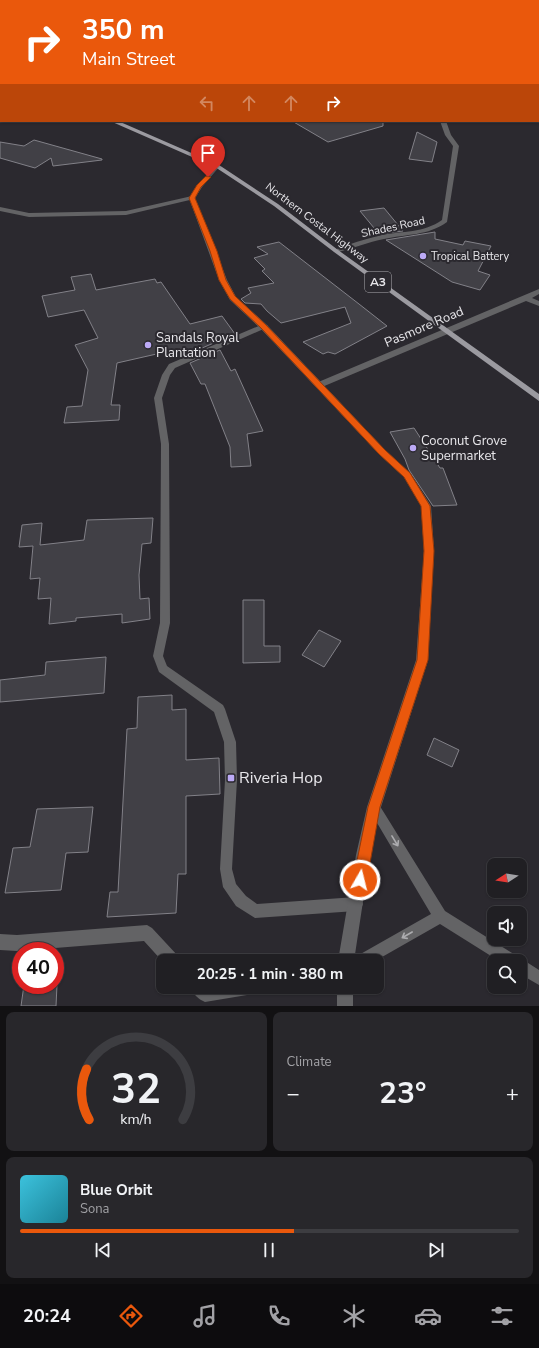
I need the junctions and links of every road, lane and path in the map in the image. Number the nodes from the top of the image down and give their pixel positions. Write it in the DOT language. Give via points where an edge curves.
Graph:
graph roads {
  1 [pos="114,122"];
  2 [pos="443,122"];
  3 [pos="217,166"];
  4 [pos="192,198"];
  5 [pos="0,209"];
  6 [pos="336,251"];
  7 [pos="539,291"];
  8 [pos="526,298"];
  9 [pos="539,304"];
  10 [pos="264,327"];
  11 [pos="445,331"];
  12 [pos="319,385"];
  13 [pos="539,398"];
  14 [pos="374,807"];
  15 [pos="356,904"];
  16 [pos="440,916"];
  17 [pos="0,942"];
  18 [pos="166,954"];
  19 [pos="347,954"];
  20 [pos="374,954"];
  21 [pos="501,954"];
  22 [pos="527,970"];
  23 [pos="539,978"];
  24 [pos="345,994"];
  25 [pos="345,1006"];
  1 -- 3 [label="main road, A3"];
  2 -- 6 [label="street, Shades Road" via="456,146 445,221 427,230 382,237"];
  3 -- 4 [label="street"];
  3 -- 6 [label="main road, Northern Costal Highway / A3" via="276,205"];
  4 -- 5 [label="lane" via="126,213 29,215"];
  4 -- 10 [label="street" via="223,280 233,298"];
  6 -- 11 [label="main road, Northern Costal Highway / A3"];
  7 -- 8 [label="street, Pasmore Road"];
  8 -- 9 [label="street"];
  8 -- 11 [label="street, Pasmore Road"];
  10 -- 12 [label="street"];
  10 -- 15 [label="lane" via="172,366 162,385 158,398 165,444 165,623 158,656 163,669 219,709 230,742 231,780 226,870 230,887 241,901 255,911"];
  11 -- 12 [label="street, Pasmore Road"];
  11 -- 13 [label="main road, Northern Costal Highway / A3"];
  12 -- 14 [label="street" via="407,475 426,506 429,551 422,660"];
  14 -- 15 [label="street"];
  14 -- 16 [label="lane, one-way"];
  15 -- 19 [label="street"];
  16 -- 20 [label="lane, one-way"];
  16 -- 21 [label="lane"];
  17 -- 18 [label="street" via="147,933"];
  22 -- 23 [label="lane"];
  24 -- 25 [label="street"];
}
